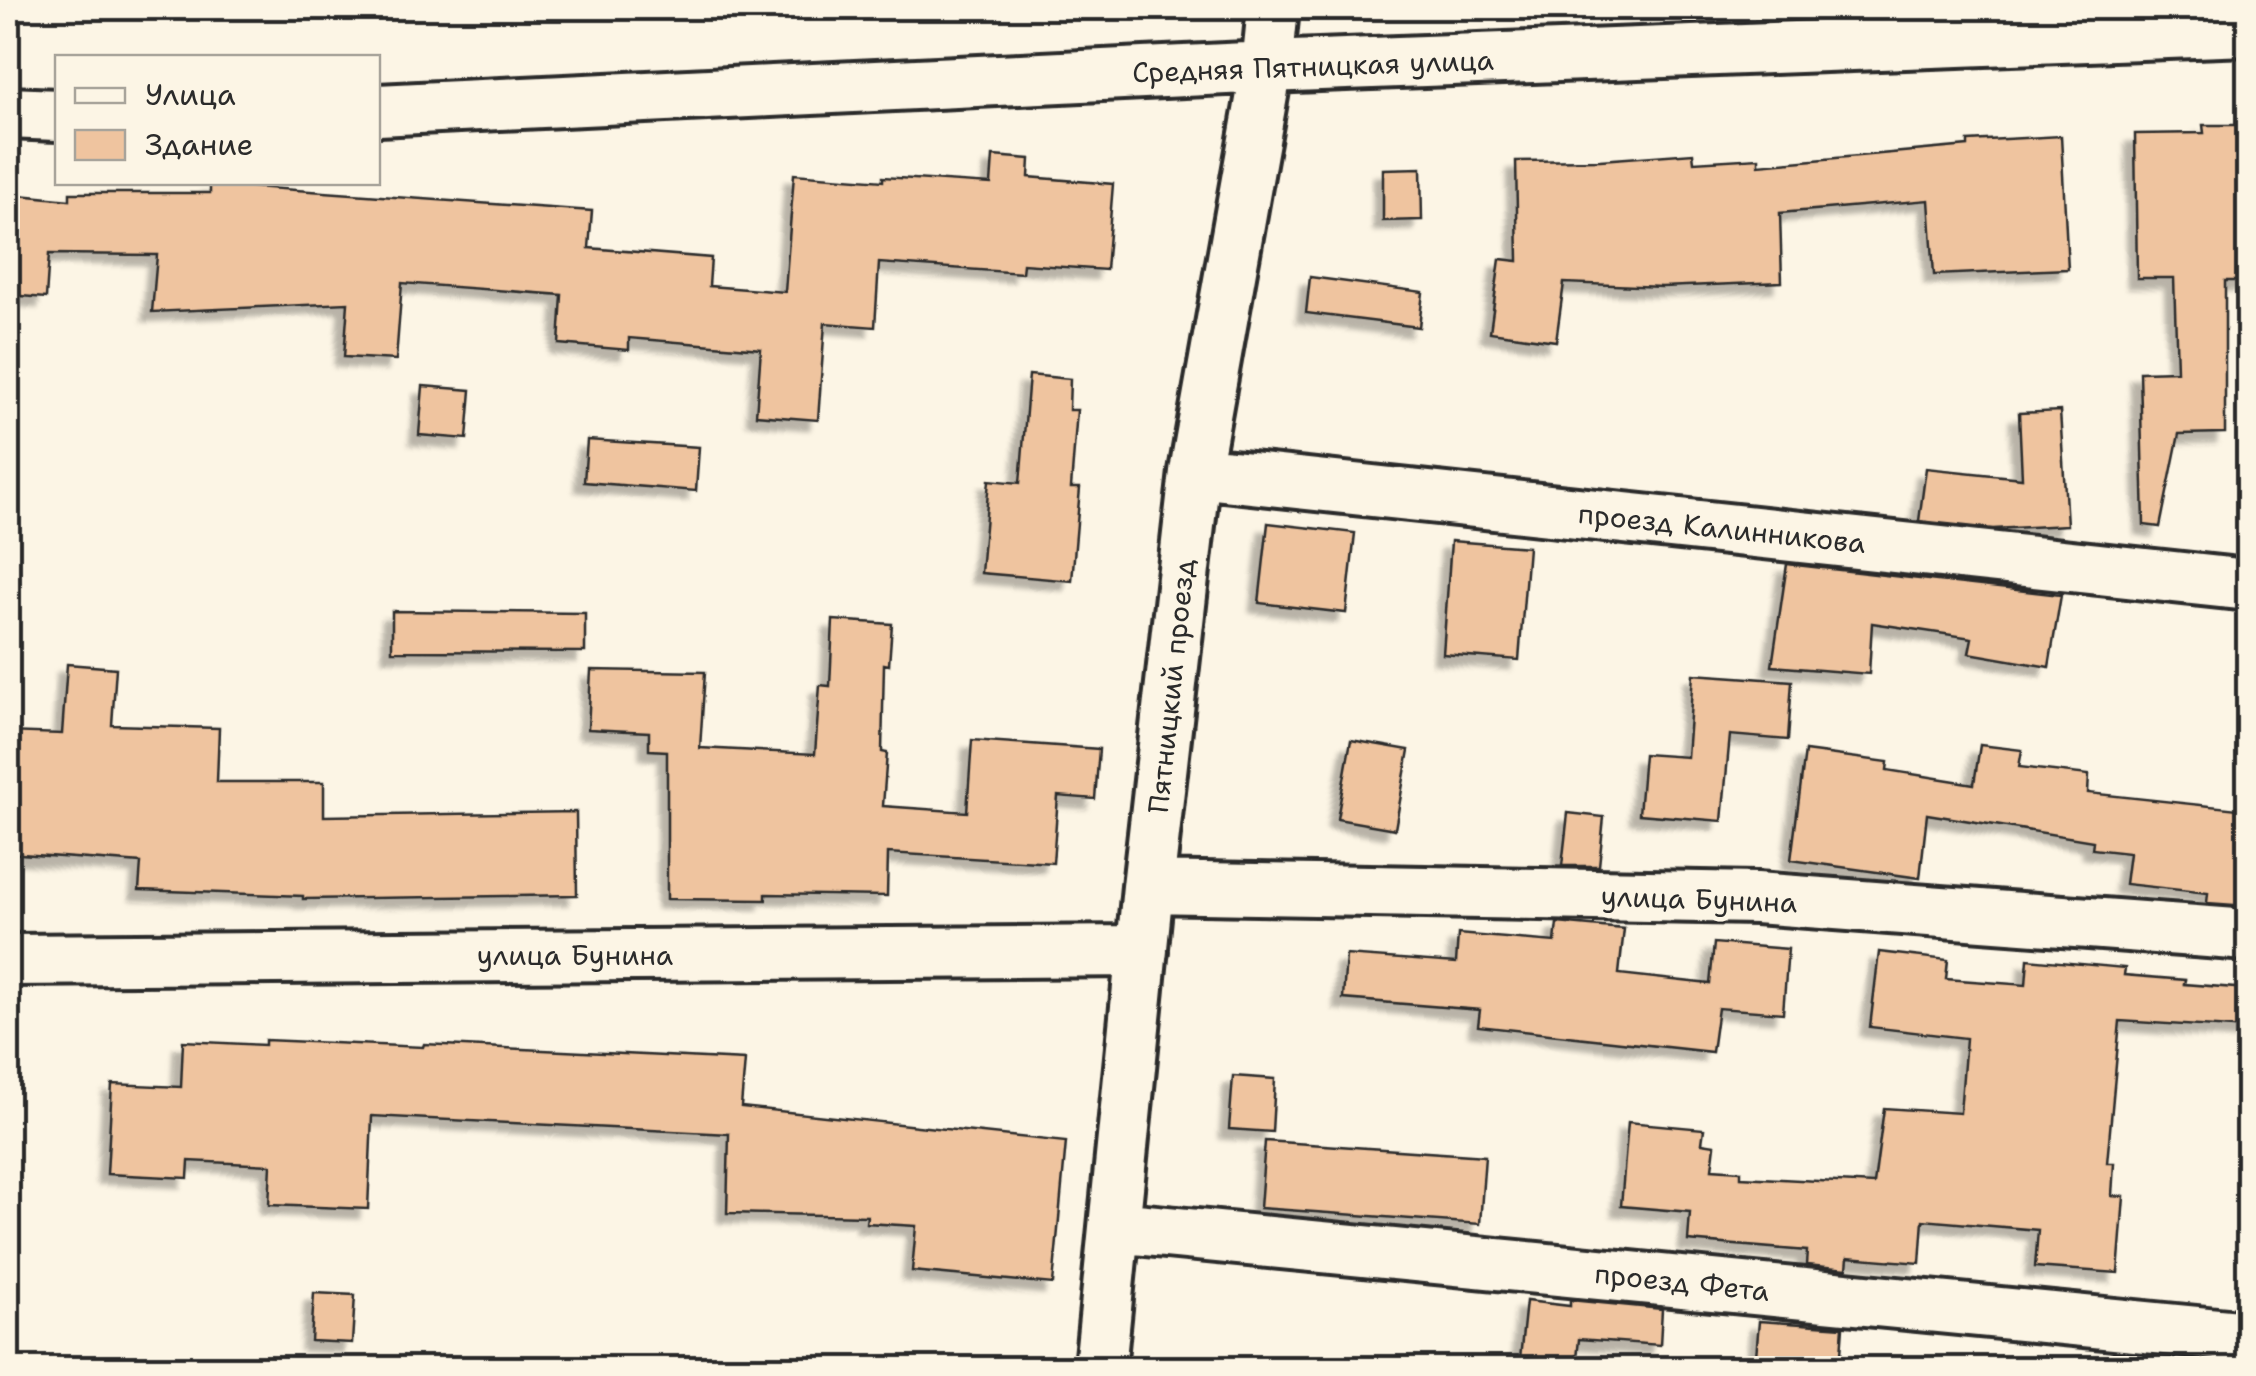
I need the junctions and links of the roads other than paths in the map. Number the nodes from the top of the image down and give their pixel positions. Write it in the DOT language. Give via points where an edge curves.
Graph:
graph roads {
  1 [pos="1273,8"];
  2 [pos="2248,30"];
  3 [pos="1267,68"];
  4 [pos="380,110"];
  5 [pos="8,113"];
  6 [pos="55,116"];
  7 [pos="1195,472"];
  8 [pos="2248,584"];
  9 [pos="1148,886"];
  10 [pos="2248,934"];
  11 [pos="1142,951"];
  12 [pos="8,960"];
  13 [pos="1115,1226"];
  14 [pos="2248,1337"];
  15 [pos="1100,1368"];
  1 -- 3 [label="street, Пятницкий проезд"];
  2 -- 3 [label="street, Средняя Пятницкая улица"];
  3 -- 4 [label="street, Средняя Пятницкая улица"];
  3 -- 7 [label="street, Пятницкий проезд"];
  5 -- 6 [label="street"];
  7 -- 8 [label="street, проезд Калинникова"];
  7 -- 9 [label="street, Пятницкий проезд"];
  9 -- 10 [label="street, улица Бунина" via="1756,898"];
  9 -- 11 [label="street, Пятницкий проезд"];
  11 -- 12 [label="street, улица Бунина"];
  11 -- 13 [label="street, Пятницкий проезд"];
  13 -- 14 [label="street, проезд Фета"];
  13 -- 15 [label="street, Пятницкий проезд"];
}
